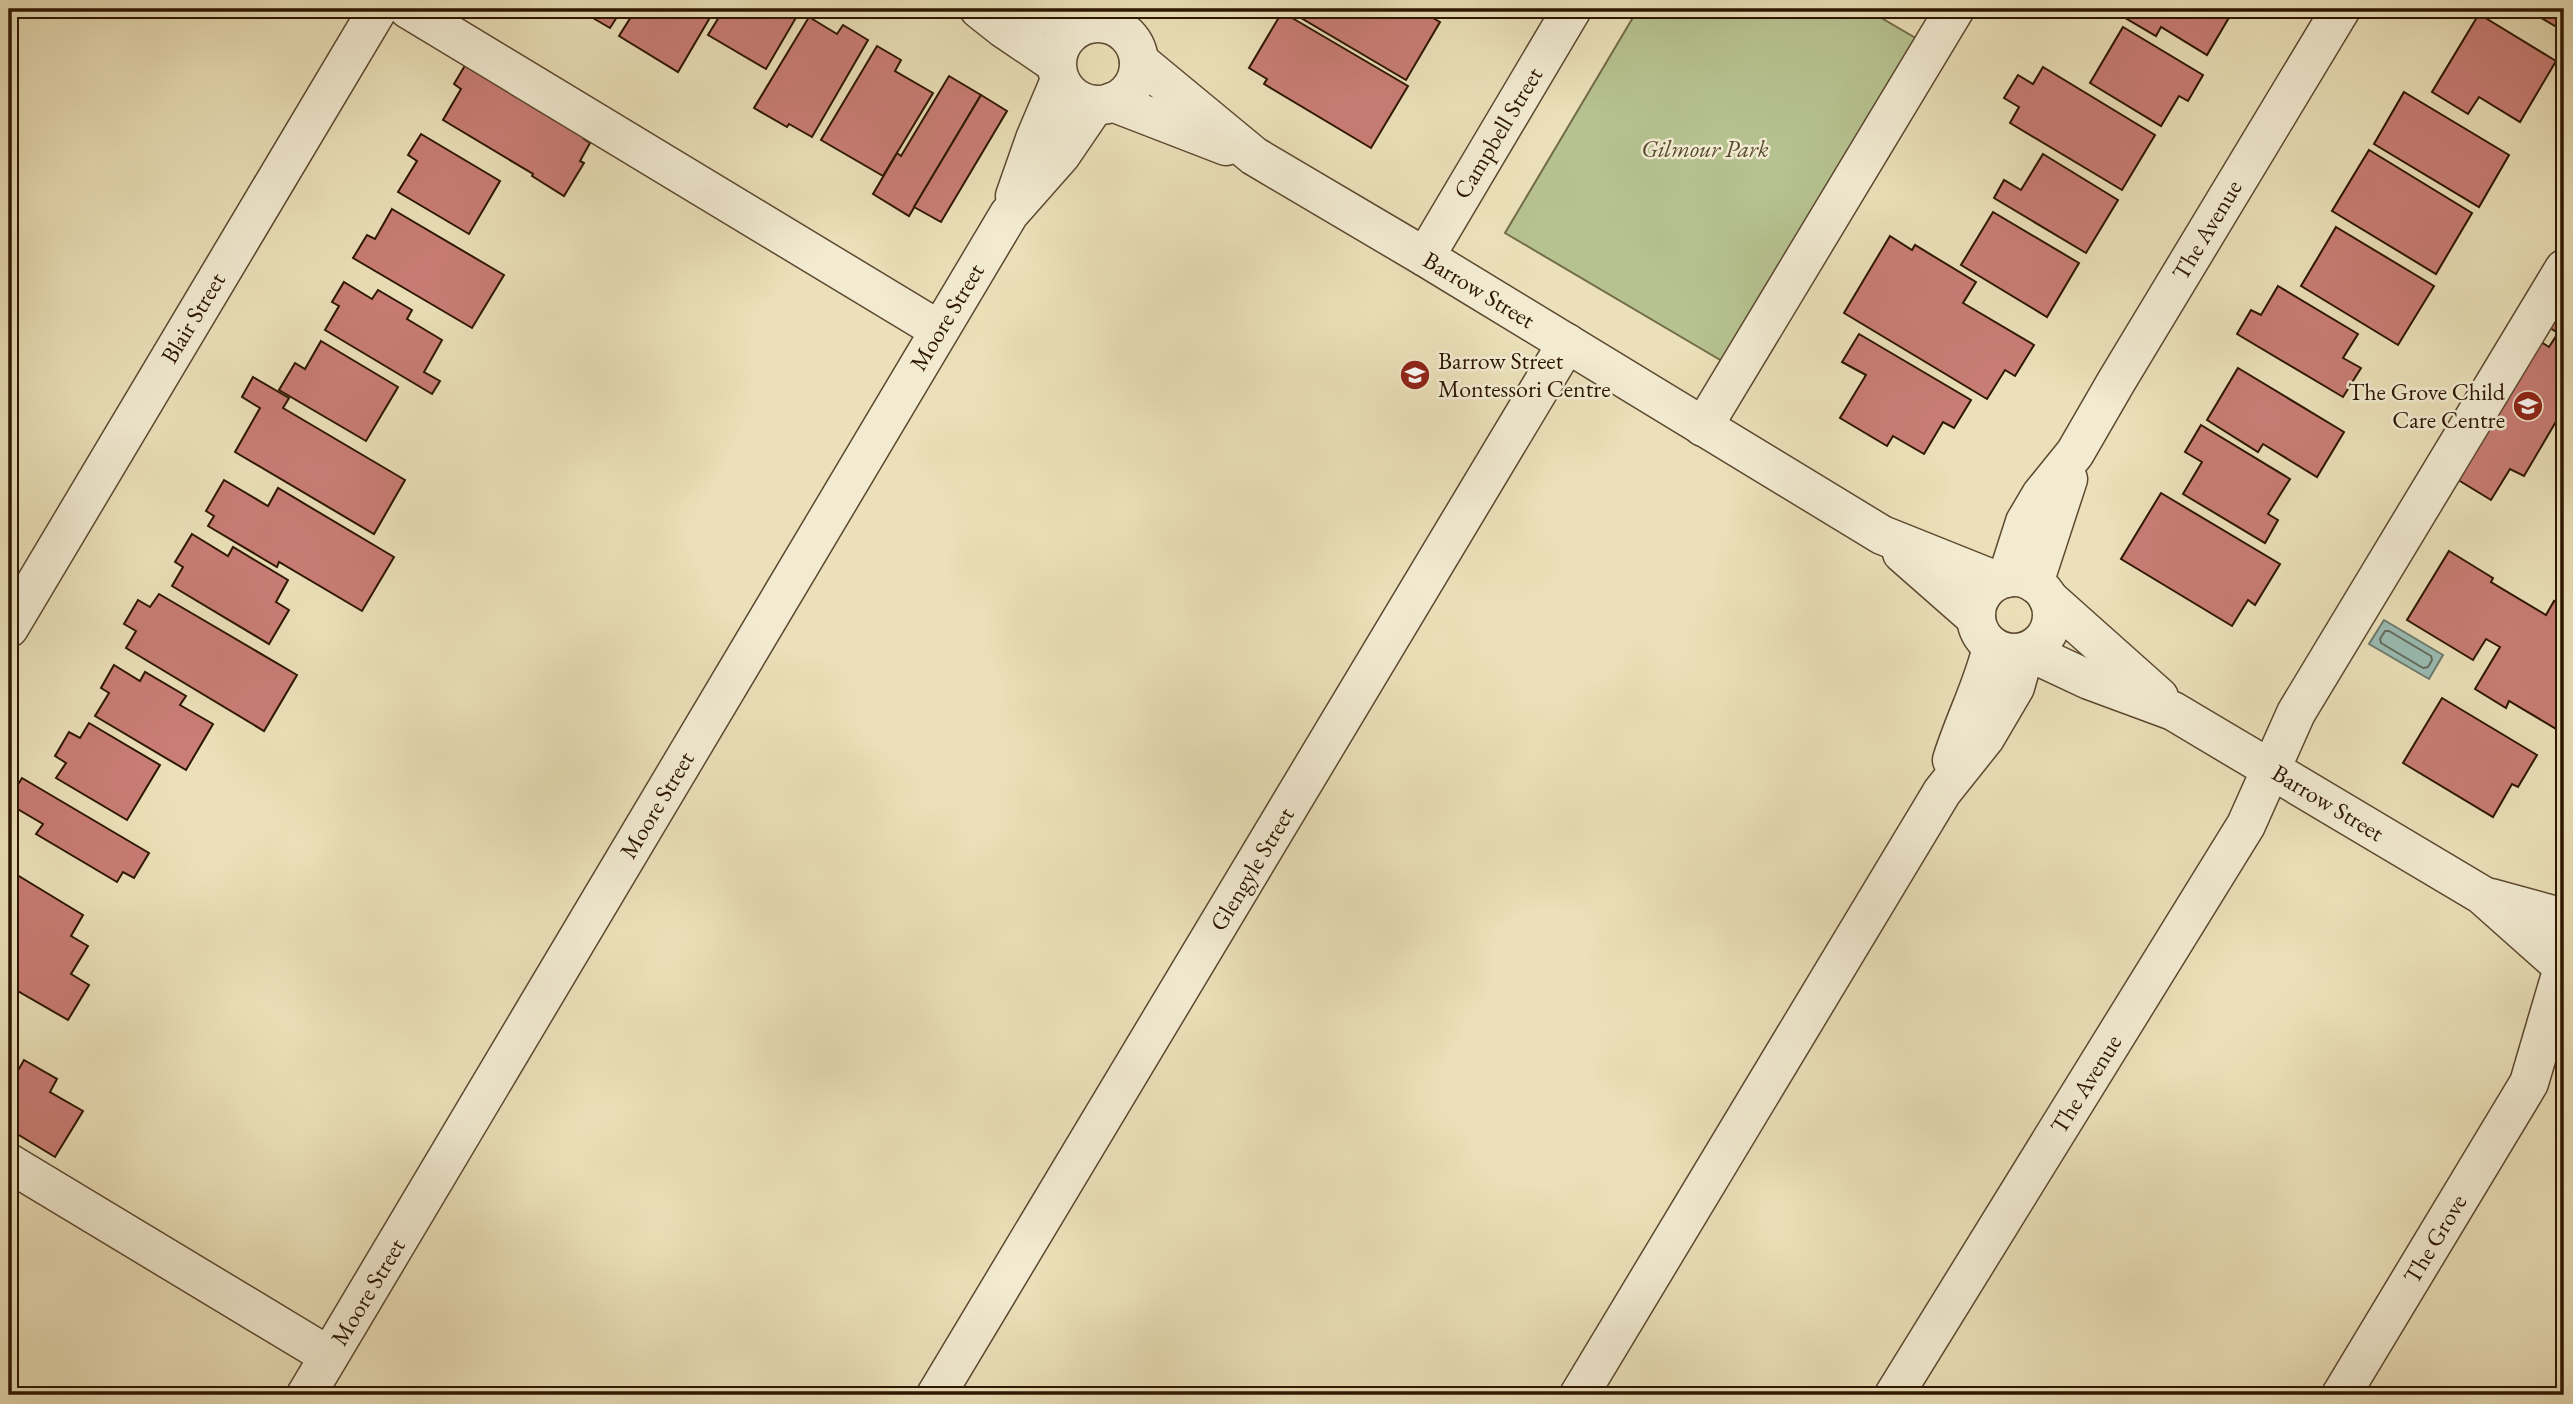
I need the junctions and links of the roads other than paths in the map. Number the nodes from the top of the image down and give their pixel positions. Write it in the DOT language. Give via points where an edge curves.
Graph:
graph roads {
  1 [pos="378,9"];
  2 [pos="408,9"];
  3 [pos="979,9"];
  4 [pos="1032,9"];
  5 [pos="1572,9"];
  6 [pos="1955,9"];
  7 [pos="2341,9"];
  8 [pos="1096,19"];
  9 [pos="1140,37"];
  10 [pos="1058,72"];
  11 [pos="1104,104"];
  12 [pos="1254,156"];
  13 [pos="1009,214"];
  14 [pos="1424,257"];
  15 [pos="2564,269"];
  16 [pos="939,330"];
  17 [pos="1567,343"];
  18 [pos="1703,426"];
  19 [pos="1882,536"];
  20 [pos="2021,585"];
  21 [pos="9,628"];
  22 [pos="2005,642"];
  23 [pos="2173,710"];
  24 [pos="2271,768"];
  25 [pos="2482,895"];
  26 [pos="2564,918"];
  27 [pos="2561,966"];
  28 [pos="2564,1050"];
  29 [pos="2529,1083"];
  30 [pos="9,1163"];
  31 [pos="330,1356"];
  32 [pos="306,1395"];
  33 [pos="936,1395"];
  34 [pos="1579,1395"];
  35 [pos="1894,1395"];
  36 [pos="2341,1395"];
  1 -- 21 [label="street, Blair Street"];
  2 -- 16 [label="street"];
  3 -- 10 [label="street"];
  4 -- 8 [label="street"];
  5 -- 14 [label="street, Campbell Street"];
  6 -- 18 [label="street"];
  7 -- 20 [label="street, The Avenue" via="2075,453 2062,503"];
  8 -- 9 [label="street"];
  8 -- 10 [label="street" via="1070,32 1063,42"];
  9 -- 11 [label="street" via="1133,87"];
  9 -- 12 [label="street, Barrow Street"];
  10 -- 11 [label="street" via="1074,98"];
  10 -- 13 [label="street, Moore Street"];
  11 -- 12 [label="street, Barrow Street"];
  11 -- 13 [label="street, Moore Street"];
  12 -- 14 [label="street, Barrow Street"];
  13 -- 16 [label="street, Moore Street"];
  14 -- 17 [label="street, Barrow Street"];
  15 -- 24 [label="street, The Avenue" via="2296,713"];
  16 -- 31 [label="street, Moore Street"];
  17 -- 18 [label="street, Barrow Street"];
  17 -- 33 [label="street, Glengyle Street"];
  18 -- 19 [label="street, Barrow Street"];
  19 -- 20 [label="street, Barrow Street"];
  19 -- 22 [label="street, Barrow Street"];
  20 -- 22 [label="street" via="1981,596"];
  20 -- 22 [label="street" via="2052,611 2051,623 2038,645"];
  20 -- 23 [label="street, Barrow Street"];
  22 -- 23 [label="street, Barrow Street" via="2089,680"];
  22 -- 34 [label="street" via="1987,670 1962,728 1942,792"];
  23 -- 24 [label="street, Barrow Street"];
  24 -- 25 [label="street, Barrow Street"];
  24 -- 35 [label="street, The Avenue" via="2246,825"];
  25 -- 26 [label="street, Barrow Street"];
  25 -- 27 [label="street, Barrow Street"];
  27 -- 29 [label="street, The Grove"];
  28 -- 29 [label="street, The Grove"];
  29 -- 36 [label="street, The Grove"];
  30 -- 31 [label="street"];
  31 -- 32 [label="street, Moore Street"];
}
